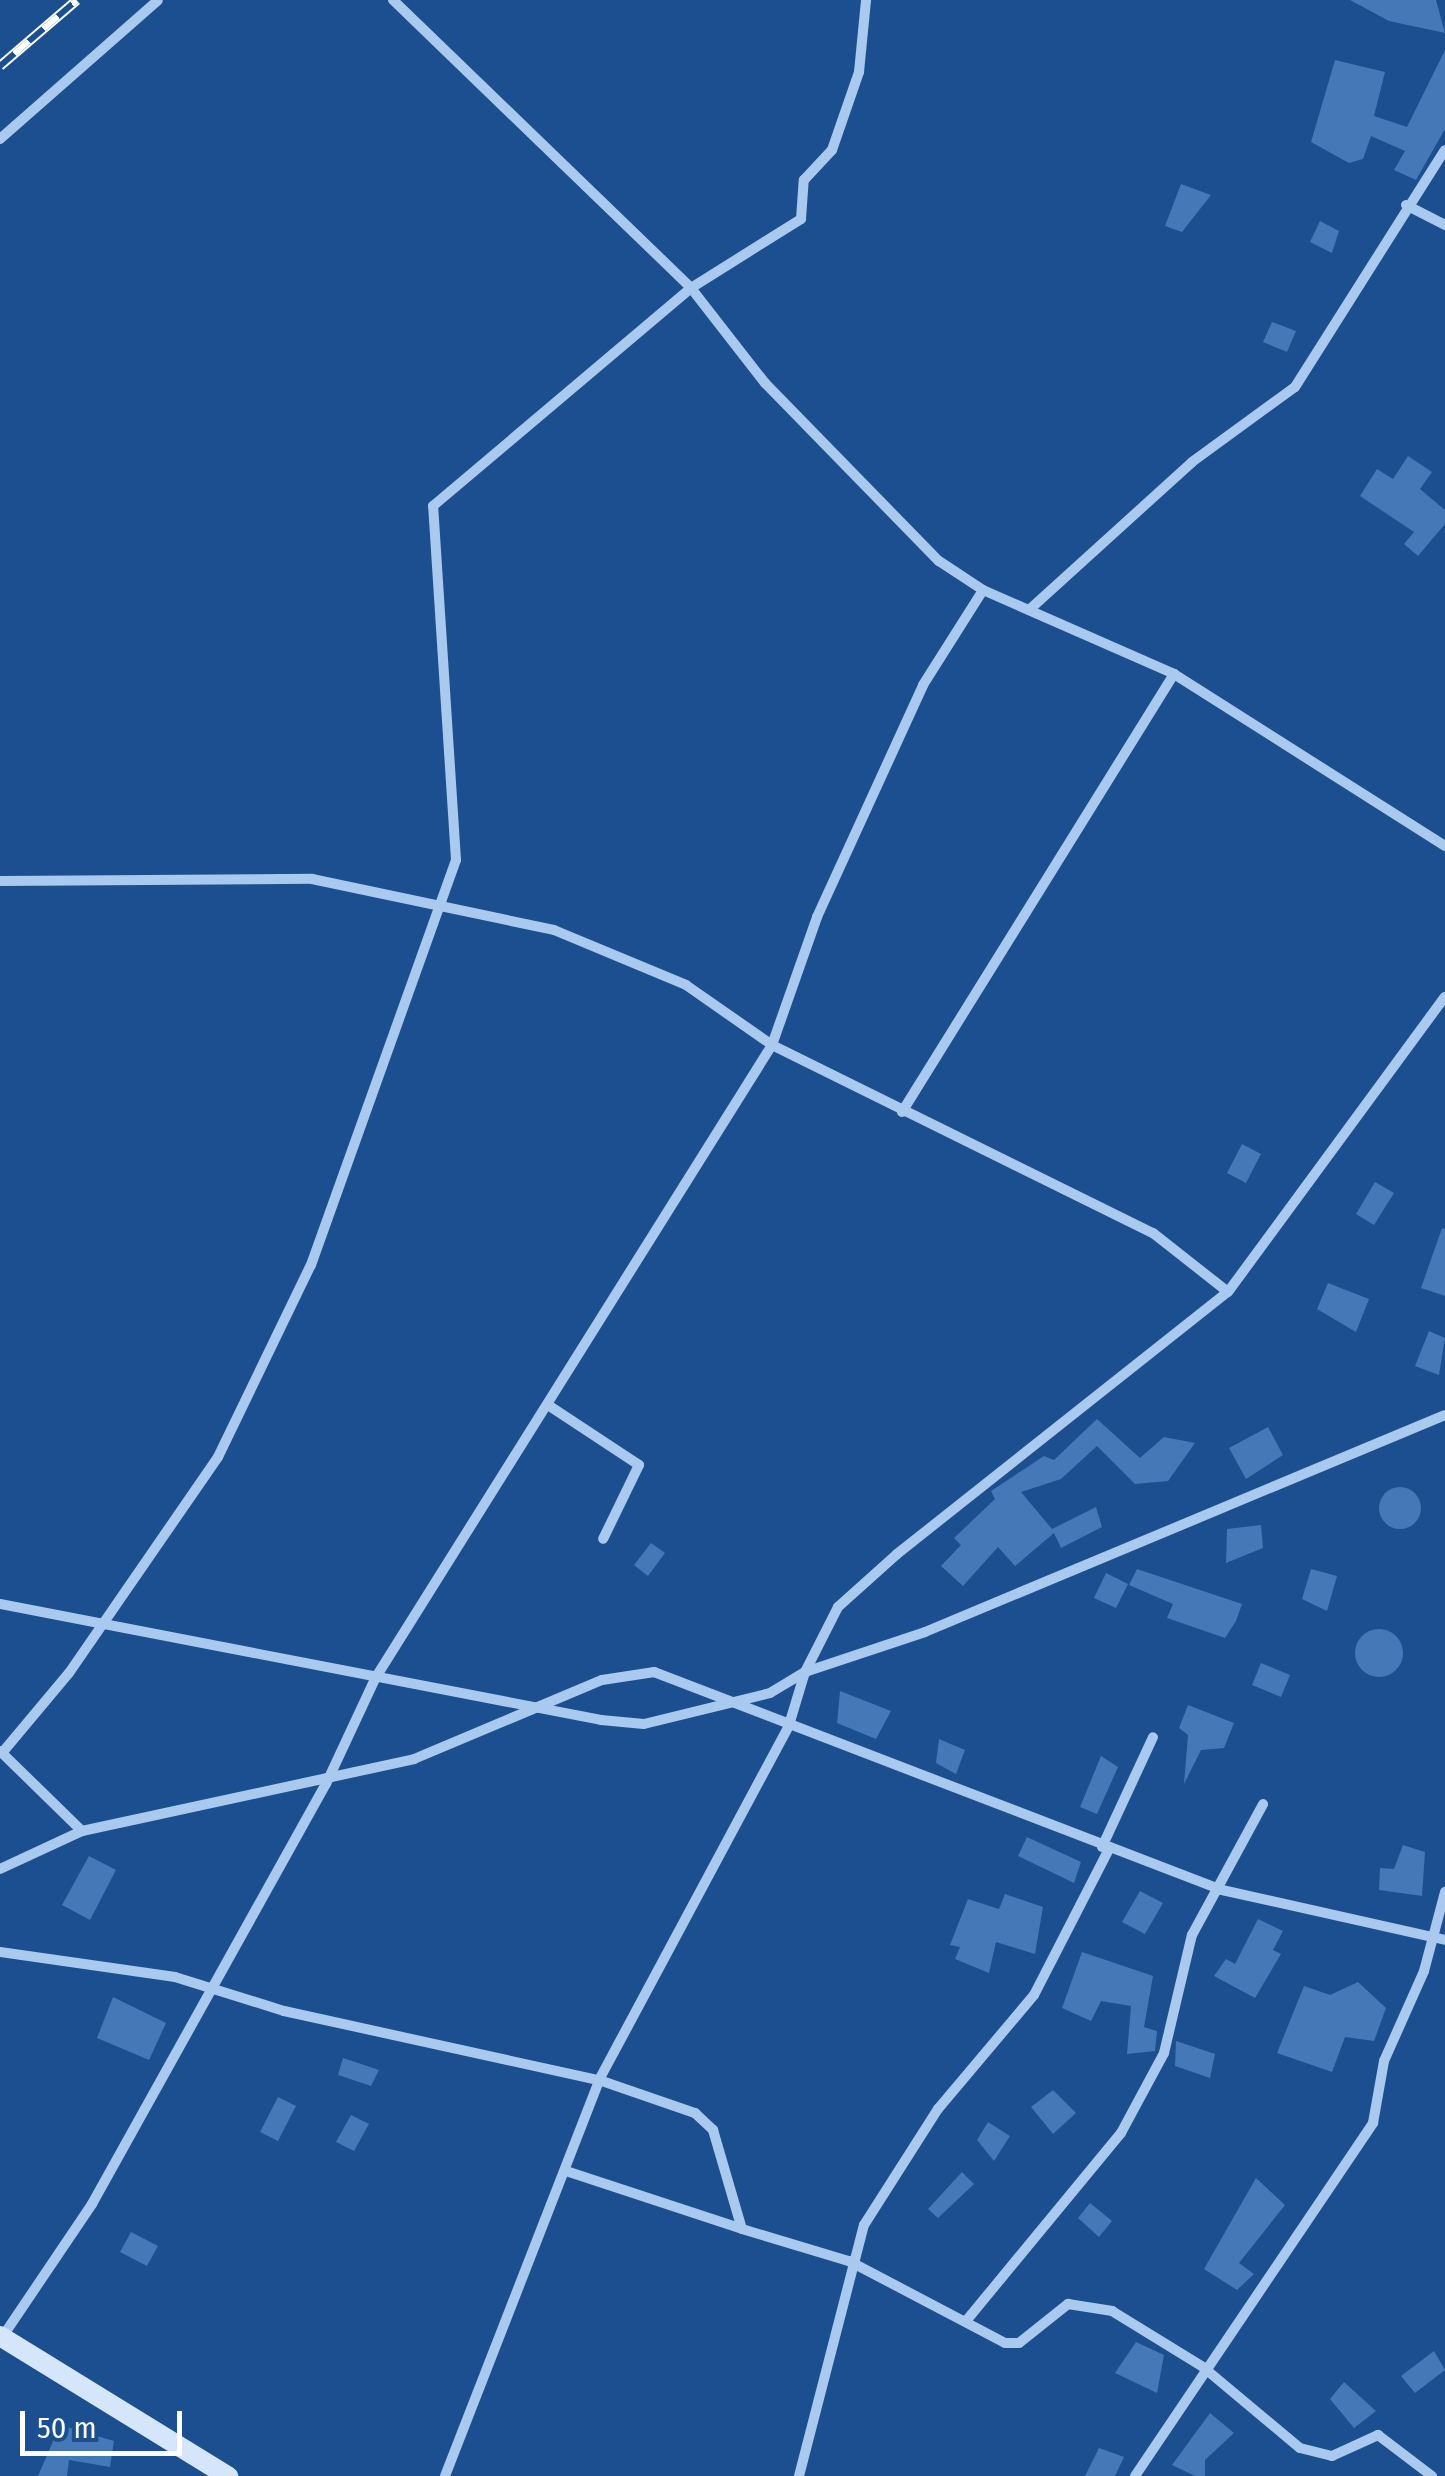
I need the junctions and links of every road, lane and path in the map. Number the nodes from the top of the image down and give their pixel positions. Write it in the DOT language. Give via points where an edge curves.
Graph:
graph roads {
  1 [pos="158,0"];
  2 [pos="393,0"];
  3 [pos="866,0"];
  4 [pos="0,139"];
  5 [pos="1445,150"];
  6 [pos="1406,205"];
  7 [pos="1445,225"];
  8 [pos="691,288"];
  9 [pos="983,590"];
  10 [pos="1029,610"];
  11 [pos="1174,674"];
  12 [pos="1445,846"];
  13 [pos="0,881"];
  14 [pos="441,902"];
  15 [pos="1445,997"];
  16 [pos="772,1045"];
  17 [pos="902,1112"];
  18 [pos="1228,1292"];
  19 [pos="548,1405"];
  20 [pos="1445,1415"];
  21 [pos="603,1539"];
  22 [pos="0,1604"];
  23 [pos="102,1620"];
  24 [pos="806,1672"];
  25 [pos="376,1678"];
  26 [pos="739,1704"];
  27 [pos="536,1712"];
  28 [pos="789,1725"];
  29 [pos="1153,1738"];
  30 [pos="1,1752"];
  31 [pos="326,1784"];
  32 [pos="1263,1804"];
  33 [pos="82,1831"];
  34 [pos="1105,1848"];
  35 [pos="0,1869"];
  36 [pos="1222,1890"];
  37 [pos="1445,1892"];
  38 [pos="1432,1939"];
  39 [pos="1445,1940"];
  40 [pos="0,1952"];
  41 [pos="209,1986"];
  42 [pos="598,2080"];
  43 [pos="566,2172"];
  44 [pos="742,2229"];
  45 [pos="849,2261"];
  46 [pos="966,2321"];
  47 [pos="1,2338"];
  48 [pos="1203,2367"];
  49 [pos="228,2476"];
  50 [pos="446,2476"];
  51 [pos="799,2476"];
  52 [pos="1135,2476"];
  53 [pos="1432,2476"];
  1 -- 4 [label="street"];
  2 -- 8 [label="street"];
  3 -- 8 [label="street" via="859,72 832,150 804,180 801,219"];
  5 -- 6 [label="street"];
  6 -- 7 [label="street"];
  6 -- 10 [label="street" via="1295,387 1192,462"];
  8 -- 9 [label="street" via="841,465 939,560"];
  8 -- 14 [label="street" via="498,444 428,519 459,821"];
  9 -- 10 [label="street"];
  9 -- 16 [label="street" via="923,685 816,917"];
  10 -- 11 [label="street"];
  11 -- 12 [label="street"];
  11 -- 17 [label="street"];
  13 -- 14 [label="street" via="312,878"];
  14 -- 16 [label="street" via="633,959"];
  14 -- 23 [label="street" via="311,1265 218,1457"];
  15 -- 18 [label="street"];
  16 -- 17 [label="street"];
  16 -- 19 [label="street"];
  17 -- 18 [label="street" via="1153,1233"];
  18 -- 24 [label="street" via="882,1567 838,1608"];
  19 -- 21 [label="street" via="639,1465"];
  19 -- 25 [label="street"];
  20 -- 24 [label="street" via="926,1632"];
  22 -- 23 [label="street"];
  23 -- 25 [label="street"];
  23 -- 30 [label="street"];
  24 -- 26 [label="street"];
  24 -- 28 [label="street"];
  25 -- 27 [label="street"];
  25 -- 31 [label="street"];
  26 -- 27 [label="street" via="644,1724"];
  26 -- 27 [label="street" via="654,1672 602,1680"];
  26 -- 28 [label="street"];
  27 -- 31 [label="street"];
  28 -- 34 [label="street"];
  28 -- 42 [label="street"];
  29 -- 34 [label="street"];
  30 -- 33 [label="street"];
  31 -- 33 [label="street"];
  31 -- 41 [label="street"];
  32 -- 36 [label="street"];
  33 -- 35 [label="street"];
  34 -- 36 [label="street"];
  34 -- 45 [label="street" via="1034,1995 938,2108"];
  36 -- 38 [label="street"];
  36 -- 46 [label="street" via="1192,1935 1164,2053 1121,2133"];
  37 -- 38 [label="street"];
  38 -- 39 [label="street"];
  38 -- 48 [label="street" via="1384,2061 1373,2123"];
  40 -- 41 [label="street"];
  41 -- 42 [label="street"];
  41 -- 47 [label="street" via="46,2284"];
  42 -- 43 [label="street"];
  42 -- 44 [label="street" via="706,2119"];
  43 -- 44 [label="street"];
  43 -- 50 [label="street"];
  44 -- 45 [label="street"];
  45 -- 46 [label="street"];
  45 -- 51 [label="street"];
  46 -- 48 [label="street" via="1019,2344 1068,2304 1088,2303"];
  47 -- 49 [label="street"];
  48 -- 52 [label="street"];
  48 -- 53 [label="street" via="1300,2448 1332,2456 1378,2435"];
}
